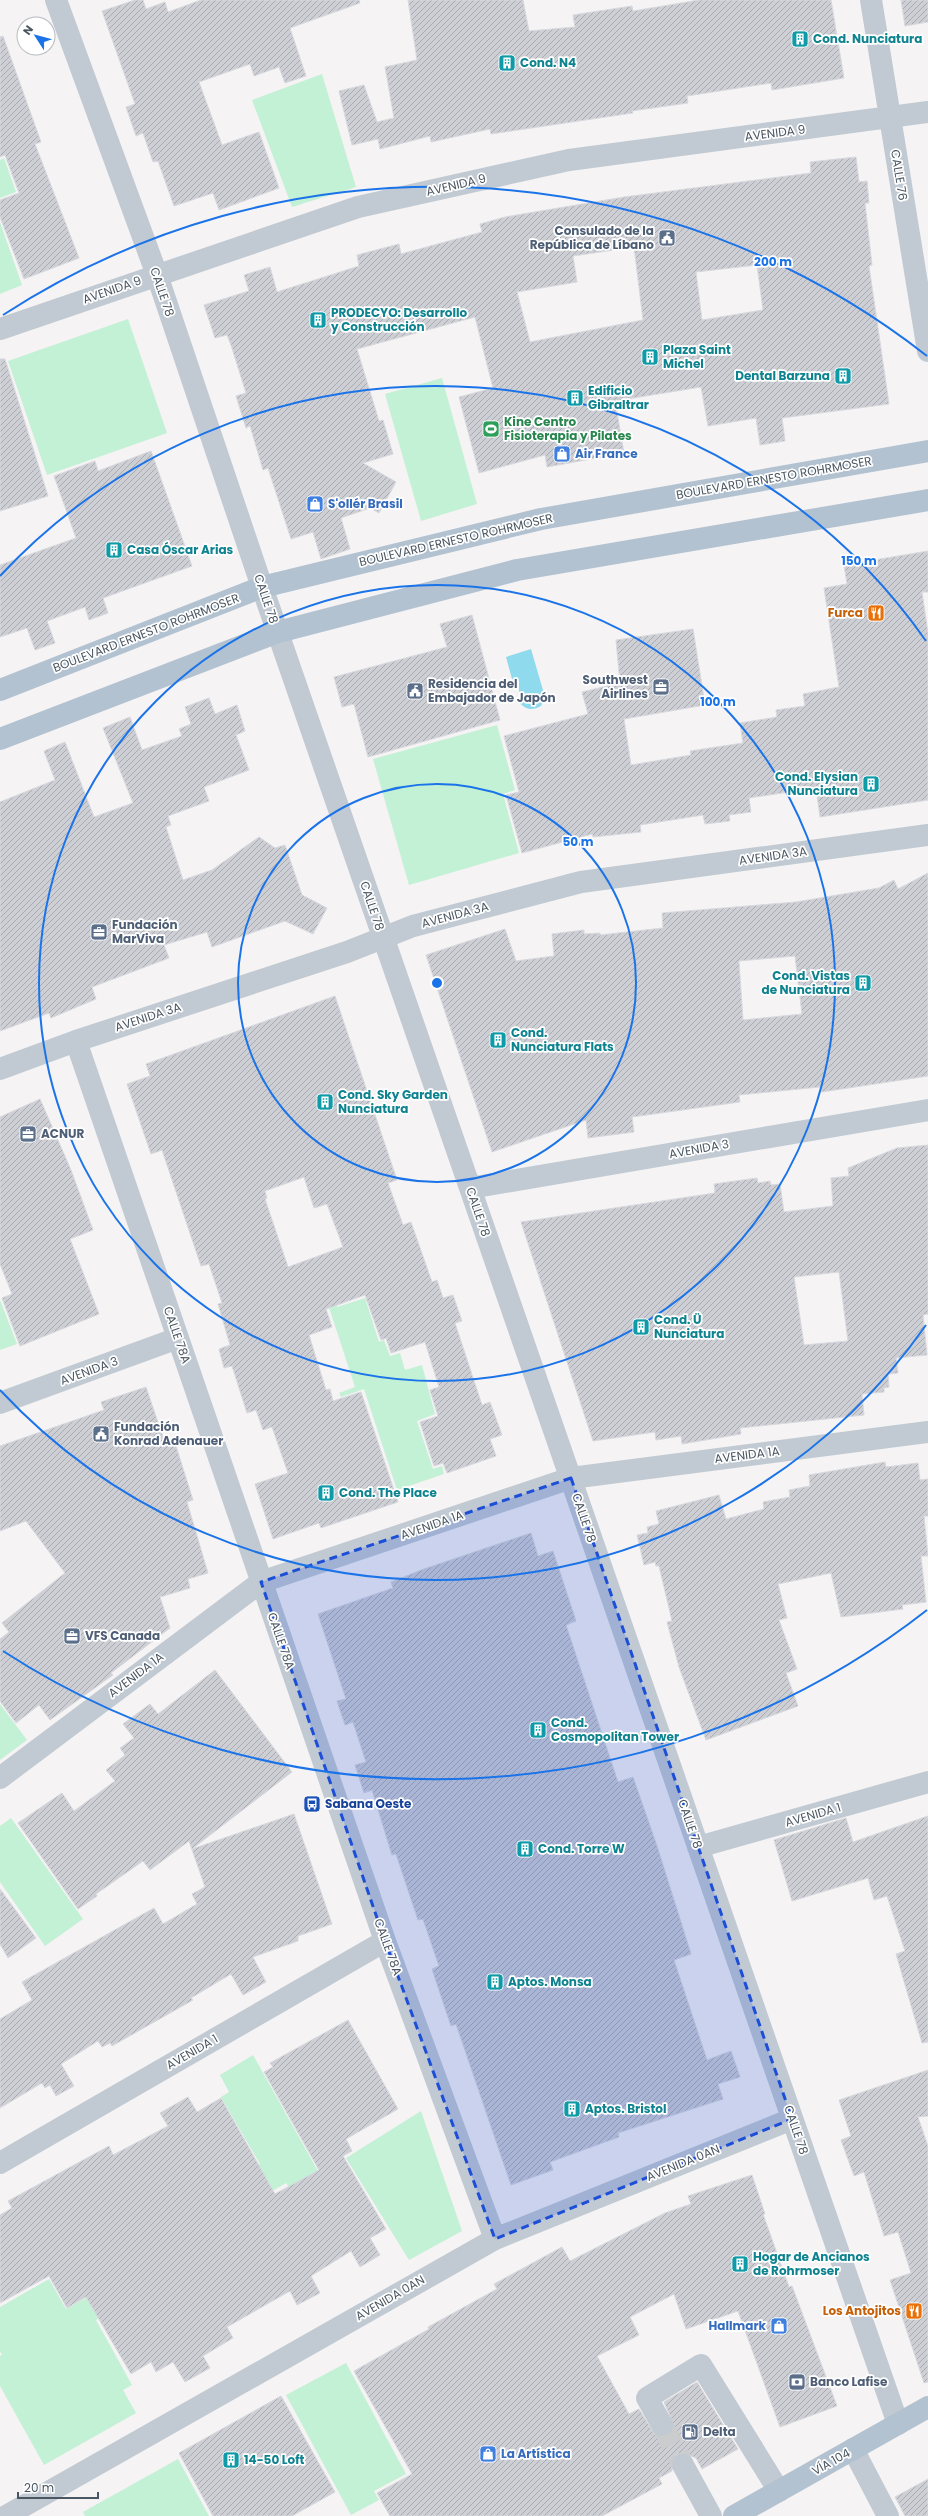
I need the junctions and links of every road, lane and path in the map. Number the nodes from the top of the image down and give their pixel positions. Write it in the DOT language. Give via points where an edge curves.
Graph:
graph roads {
  1 [pos="56,0"];
  2 [pos="871,0"];
  3 [pos="928,112"];
  4 [pos="890,118"];
  5 [pos="157,275"];
  6 [pos="0,328"];
  7 [pos="928,350"];
  8 [pos="928,451"];
  9 [pos="928,500"];
  10 [pos="262,587"];
  11 [pos="278,632"];
  12 [pos="0,690"];
  13 [pos="0,739"];
  14 [pos="928,835"];
  15 [pos="383,938"];
  16 [pos="76,1041"];
  17 [pos="0,1069"];
  18 [pos="928,1110"];
  19 [pos="470,1188"];
  20 [pos="178,1338"];
  21 [pos="0,1403"];
  22 [pos="928,1432"];
  23 [pos="571,1478"];
  24 [pos="261,1582"];
  25 [pos="0,1778"];
  26 [pos="928,1782"];
  27 [pos="698,1847"];
  28 [pos="385,1941"];
  29 [pos="792,2119"];
  30 [pos="0,2163"];
  31 [pos="495,2239"];
  32 [pos="928,2407"];
  33 [pos="898,2424"];
  34 [pos="662,2425"];
  35 [pos="853,2449"];
  36 [pos="683,2465"];
  37 [pos="779,2491"];
  38 [pos="6,2516"];
  39 [pos="711,2516"];
  40 [pos="734,2516"];
  41 [pos="888,2516"];
  1 -- 5 [label="street, CALLE 78"];
  2 -- 4 [label="street, CALLE 76"];
  3 -- 4 [label="street, AVENIDA 9"];
  4 -- 5 [label="street, AVENIDA 9" via="569,160 358,207"];
  4 -- 7 [label="street, CALLE 76"];
  5 -- 6 [label="street, AVENIDA 9"];
  5 -- 10 [label="street, CALLE 78"];
  8 -- 10 [label="main road, BOULEVARD ERNESTO ROHRMOSER" via="541,519"];
  9 -- 11 [label="main road" via="517,570"];
  10 -- 11 [label="street, CALLE 78"];
  10 -- 12 [label="main road, BOULEVARD ERNESTO ROHRMOSER"];
  11 -- 13 [label="main road"];
  11 -- 15 [label="street, CALLE 78"];
  14 -- 15 [label="street, AVENIDA 3A" via="581,882 413,926"];
  15 -- 16 [label="street, AVENIDA 3A"];
  15 -- 19 [label="street, CALLE 78"];
  16 -- 17 [label="street, AVENIDA 3A"];
  16 -- 20 [label="street, CALLE 78A"];
  18 -- 19 [label="street, AVENIDA 3"];
  19 -- 23 [label="street, CALLE 78"];
  20 -- 21 [label="street, AVENIDA 3"];
  20 -- 24 [label="street, CALLE 78A"];
  22 -- 23 [label="street, AVENIDA 1A"];
  23 -- 24 [label="street, AVENIDA 1A"];
  23 -- 27 [label="street, CALLE 78"];
  24 -- 25 [label="street, AVENIDA 1A"];
  24 -- 28 [label="street, CALLE 78A"];
  26 -- 27 [label="street, AVENIDA 1"];
  27 -- 29 [label="street, CALLE 78"];
  28 -- 30 [label="street, AVENIDA 1"];
  28 -- 31 [label="street, CALLE 78A"];
  29 -- 31 [label="street, AVENIDA 0AN"];
  29 -- 33 [label="street, CALLE 78"];
  31 -- 38 [label="street, AVENIDA 0AN"];
  32 -- 33 [label="main road, VÍA 104"];
  33 -- 35 [label="main road, VÍA 104"];
  34 -- 37 [label="street" via="648,2398 701,2365"];
  35 -- 37 [label="main road, VÍA 104"];
  35 -- 41 [label="street"];
  36 -- 39 [label="street"];
  37 -- 40 [label="main road, VÍA 104"];
}
